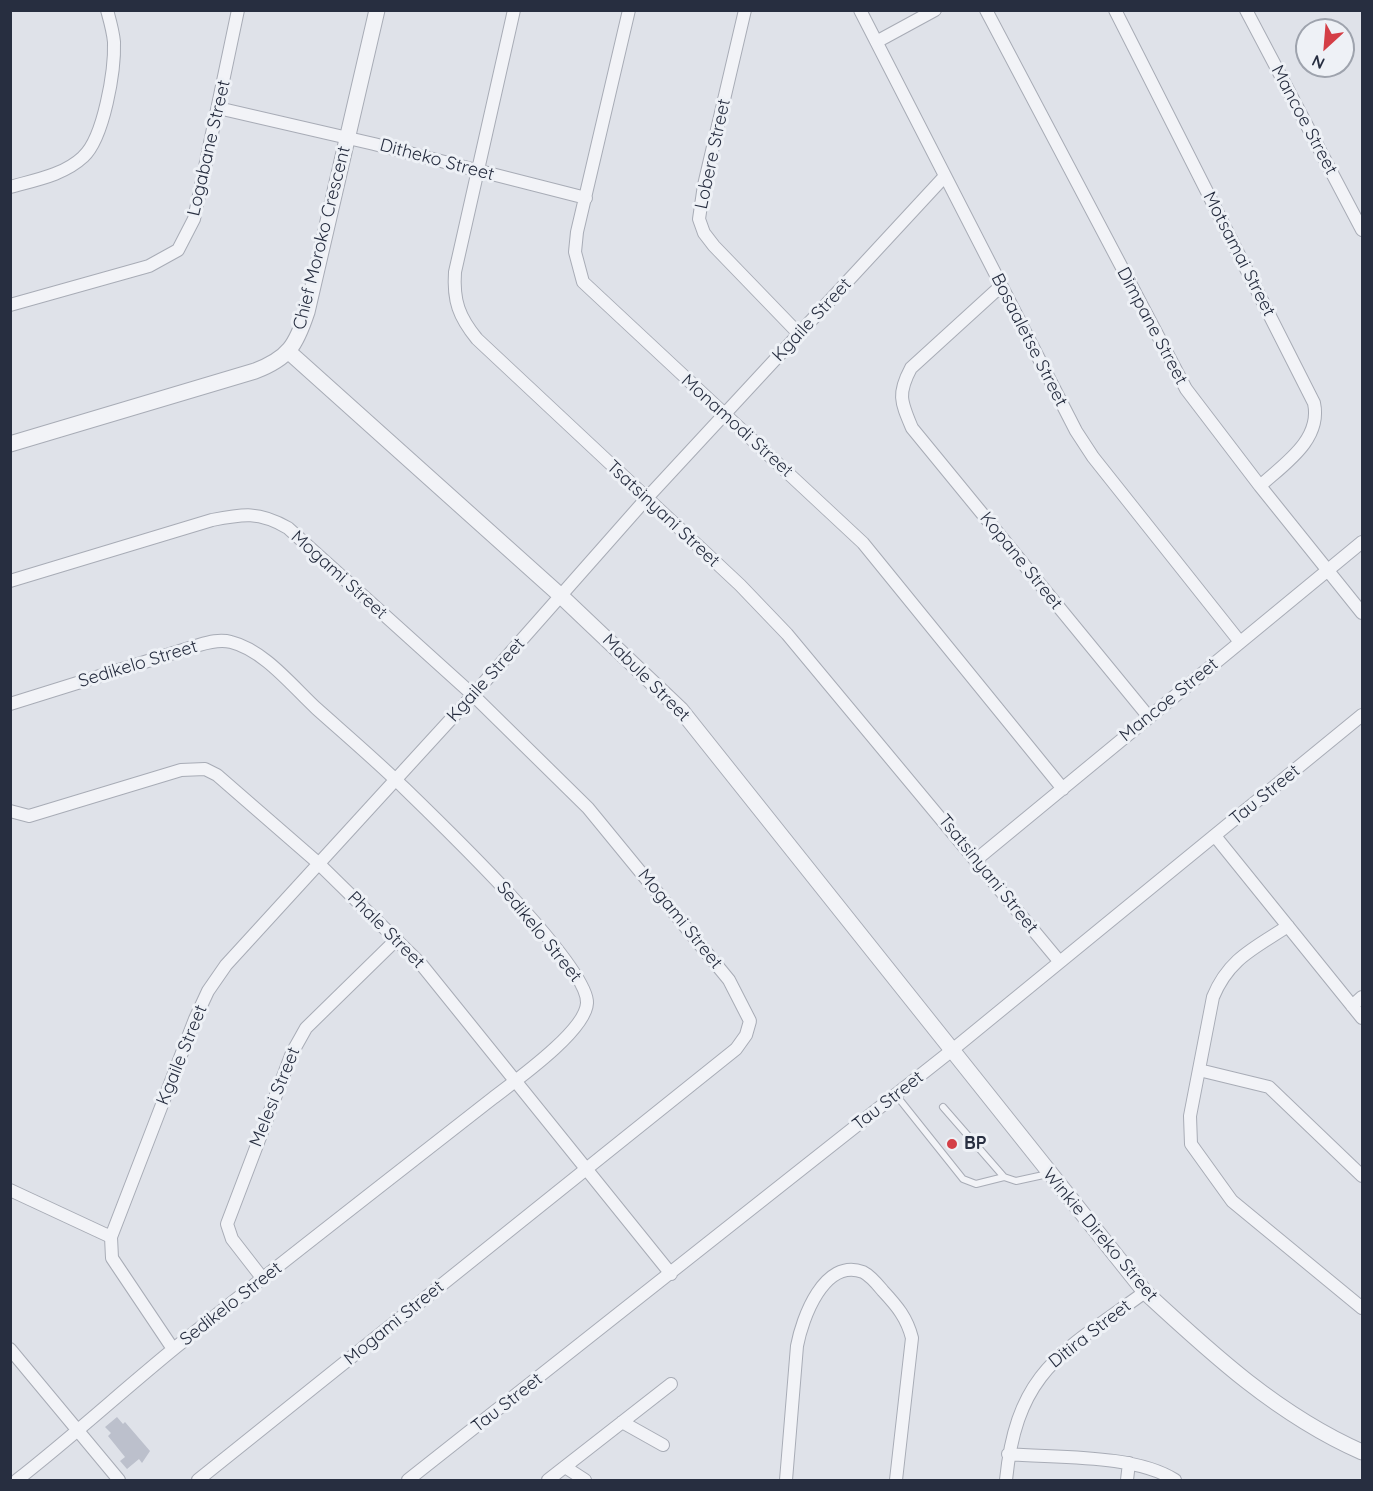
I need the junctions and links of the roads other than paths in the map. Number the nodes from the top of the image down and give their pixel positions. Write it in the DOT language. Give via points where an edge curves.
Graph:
graph roads {
  1 [pos="107,10"];
  2 [pos="238,10"];
  3 [pos="377,10"];
  4 [pos="514,10"];
  5 [pos="629,10"];
  6 [pos="745,10"];
  7 [pos="860,10"];
  8 [pos="935,10"];
  9 [pos="986,10"];
  10 [pos="1115,10"];
  11 [pos="1246,10"];
  12 [pos="878,41"];
  13 [pos="218,108"];
  14 [pos="347,137"];
  15 [pos="477,171"];
  16 [pos="945,176"];
  17 [pos="10,187"];
  18 [pos="586,198"];
  19 [pos="1362,230"];
  20 [pos="1001,286"];
  21 [pos="10,305"];
  22 [pos="799,334"];
  23 [pos="289,352"];
  24 [pos="723,415"];
  25 [pos="10,444"];
  26 [pos="1260,486"];
  27 [pos="646,499"];
  28 [pos="1362,542"];
  29 [pos="1328,570"];
  30 [pos="10,581"];
  31 [pos="561,596"];
  32 [pos="1362,613"];
  33 [pos="1240,642"];
  34 [pos="472,695"];
  35 [pos="10,704"];
  36 [pos="1362,715"];
  37 [pos="1148,716"];
  38 [pos="394,779"];
  39 [pos="1063,789"];
  40 [pos="10,811"];
  41 [pos="1215,836"];
  42 [pos="977,859"];
  43 [pos="317,862"];
  44 [pos="1288,926"];
  45 [pos="397,939"];
  46 [pos="1059,961"];
  47 [pos="1362,997"];
  48 [pos="1352,1006"];
  49 [pos="1362,1018"];
  50 [pos="951,1051"];
  51 [pos="1199,1070"];
  52 [pos="515,1081"];
  53 [pos="896,1095"];
  54 [pos="943,1107"];
  55 [pos="586,1168"];
  56 [pos="1049,1174"];
  57 [pos="1362,1176"];
  58 [pos="1004,1177"];
  59 [pos="10,1190"];
  60 [pos="111,1237"];
  61 [pos="671,1274"];
  62 [pos="263,1279"];
  63 [pos="1145,1292"];
  64 [pos="1362,1308"];
  65 [pos="10,1349"];
  66 [pos="173,1350"];
  67 [pos="671,1384"];
  68 [pos="622,1422"];
  69 [pos="79,1432"];
  70 [pos="663,1445"];
  71 [pos="1362,1452"];
  72 [pos="1008,1454"];
  73 [pos="1129,1463"];
  74 [pos="565,1467"];
  75 [pos="17,1480"];
  76 [pos="119,1480"];
  77 [pos="198,1480"];
  78 [pos="408,1480"];
  79 [pos="548,1480"];
  80 [pos="585,1480"];
  81 [pos="786,1480"];
  82 [pos="896,1480"];
  83 [pos="1006,1480"];
  84 [pos="1127,1480"];
  85 [pos="1175,1480"];
  1 -- 17 [label="street" via="114,61 92,145 73,165"];
  2 -- 13 [label="street, Logabane Street"];
  3 -- 14 [label="street, Chief Moroko Crescent"];
  4 -- 15 [label="street, Tsatsinyani Street"];
  5 -- 18 [label="street, Monamodi Street"];
  6 -- 22 [label="street, Lobere Street" via="699,219 714,246"];
  7 -- 12 [label="street, Bosaaletse Street"];
  8 -- 12 [label="street"];
  9 -- 26 [label="street, Dimpane Street" via="1173,367"];
  10 -- 26 [label="street, Motsamai Street" via="1314,403 1314,430"];
  11 -- 19 [label="street, Mancoe Street"];
  12 -- 16 [label="street, Bosaaletse Street"];
  13 -- 14 [label="street, Ditheko Street"];
  13 -- 21 [label="street, Logabane Street" via="194,219 178,250 149,266"];
  14 -- 15 [label="street, Ditheko Street"];
  14 -- 23 [label="street, Chief Moroko Crescent" via="307,312"];
  15 -- 18 [label="street, Ditheko Street"];
  15 -- 27 [label="street, Tsatsinyani Street" via="453,290 461,319 477,339"];
  16 -- 20 [label="street, Bosaaletse Street"];
  16 -- 22 [label="street, Kgaile Street"];
  18 -- 24 [label="street, Monamodi Street" via="575,252 583,282"];
  20 -- 33 [label="street, Bosaaletse Street" via="1063,408 1093,457"];
  20 -- 37 [label="street, Kopane Street" via="911,368 902,385 901,402 912,428"];
  22 -- 24 [label="street, Kgaile Street"];
  23 -- 25 [label="street, Chief Moroko Crescent" via="276,363 255,371"];
  23 -- 31 [label="street, Mabule Street"];
  24 -- 27 [label="street, Kgaile Street"];
  24 -- 39 [label="street, Monamodi Street" via="863,543"];
  26 -- 29 [label="street, Dimpane Street"];
  27 -- 31 [label="street, Kgaile Street"];
  27 -- 42 [label="street, Tsatsinyani Street" via="788,633"];
  28 -- 29 [label="street, Mancoe Street"];
  29 -- 32 [label="street, Dimpane Street"];
  29 -- 33 [label="street, Mancoe Street"];
  30 -- 34 [label="street, Mogami Street" via="212,520 246,515 271,518 288,528"];
  31 -- 34 [label="street, Kgaile Street"];
  31 -- 50 [label="street, Mabule Street" via="681,710"];
  33 -- 37 [label="street, Mancoe Street"];
  34 -- 38 [label="street, Kgaile Street"];
  34 -- 55 [label="street, Mogami Street" via="539,758 624,849 729,980 750,1020 736,1049"];
  35 -- 38 [label="street, Sedikelo Street" via="199,645 230,642 273,669"];
  36 -- 41 [label="street, Tau Street"];
  37 -- 39 [label="street, Mancoe Street"];
  38 -- 43 [label="street, Kgaile Street"];
  38 -- 52 [label="street, Sedikelo Street" via="525,910 586,992 586,1011 579,1024"];
  39 -- 42 [label="street, Mancoe Street"];
  40 -- 43 [label="street, Phale Street" via="29,816 181,770 205,769 244,796"];
  41 -- 44 [label="street"];
  41 -- 46 [label="street, Tau Street"];
  42 -- 46 [label="street, Tsatsinyani Street"];
  43 -- 45 [label="street, Phale Street"];
  43 -- 60 [label="street, Kgaile Street" via="226,965 208,991"];
  44 -- 48 [label="street"];
  44 -- 51 [label="street" via="1226,971 1213,997"];
  45 -- 52 [label="street, Phale Street"];
  45 -- 62 [label="street, Melesi Street" via="306,1028 292,1053 227,1224 232,1239"];
  46 -- 50 [label="street, Tau Street"];
  47 -- 48 [label="street"];
  48 -- 49 [label="street"];
  50 -- 53 [label="street, Tau Street"];
  50 -- 56 [label="street, Winkie Direko Street"];
  51 -- 57 [label="street" via="1257,1082 1278,1093"];
  51 -- 64 [label="street" via="1188,1132 1196,1154 1239,1208"];
  52 -- 55 [label="street, Phale Street"];
  52 -- 62 [label="street, Sedikelo Street"];
  53 -- 58 [label="lane" via="963,1179 976,1184"];
  53 -- 61 [label="street, Tau Street"];
  54 -- 58 [label="lane"];
  55 -- 61 [label="street, Phale Street"];
  55 -- 77 [label="street, Mogami Street"];
  56 -- 58 [label="lane" via="1016,1181"];
  56 -- 63 [label="street, Winkie Direko Street"];
  59 -- 60 [label="street"];
  60 -- 66 [label="street" via="112,1258"];
  61 -- 78 [label="street, Tau Street"];
  62 -- 66 [label="street, Sedikelo Street"];
  63 -- 71 [label="street, Winkie Direko Street" via="1216,1358 1281,1408 1326,1436"];
  63 -- 72 [label="street, Ditira Street" via="1057,1356 1040,1375 1027,1395"];
  65 -- 69 [label="street"];
  66 -- 69 [label="street, Sedikelo Street"];
  67 -- 68 [label="street"];
  68 -- 70 [label="street"];
  68 -- 74 [label="street"];
  69 -- 75 [label="street, Sedikelo Street"];
  69 -- 76 [label="street"];
  72 -- 73 [label="street"];
  72 -- 83 [label="street, Ditira Street"];
  73 -- 84 [label="street"];
  73 -- 85 [label="street"];
  74 -- 79 [label="street"];
  74 -- 80 [label="street"];
  81 -- 82 [label="street" via="801,1324 822,1287 835,1275 847,1271 863,1272 875,1282 908,1322 912,1338"];
}
